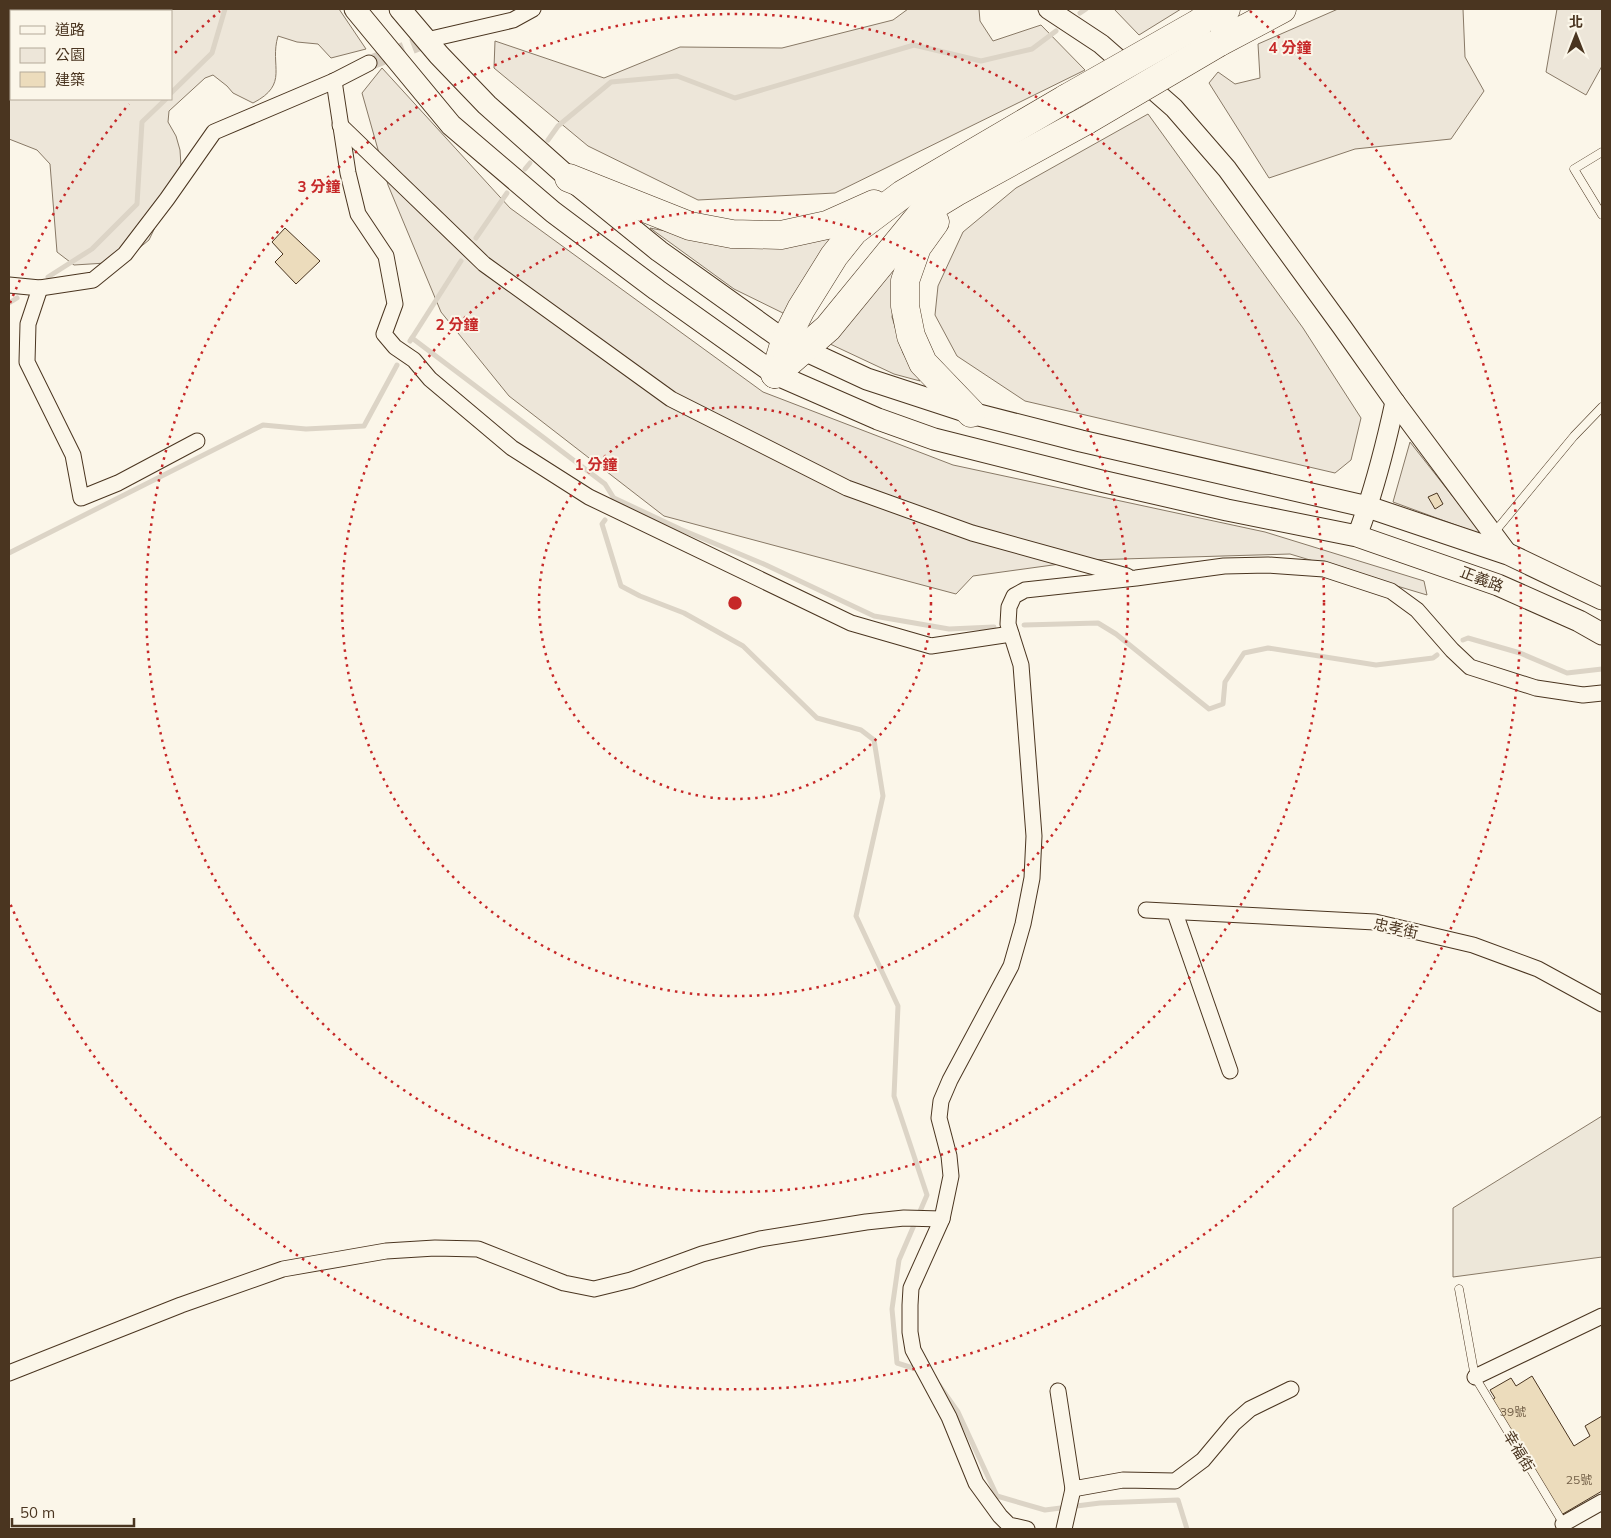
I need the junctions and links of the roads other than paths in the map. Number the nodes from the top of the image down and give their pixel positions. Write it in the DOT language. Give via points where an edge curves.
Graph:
graph roads {
  1 [pos="355,9"];
  2 [pos="400,9"];
  3 [pos="533,9"];
  4 [pos="1050,9"];
  5 [pos="1226,9"];
  6 [pos="1282,9"];
  7 [pos="431,39"];
  8 [pos="369,63"];
  9 [pos="334,80"];
  10 [pos="340,125"];
  11 [pos="1602,152"];
  12 [pos="569,178"];
  13 [pos="956,192"];
  14 [pos="904,194"];
  15 [pos="1602,215"];
  16 [pos="9,285"];
  17 [pos="40,288"];
  18 [pos="794,345"];
  19 [pos="775,374"];
  20 [pos="1395,402"];
  21 [pos="1602,407"];
  22 [pos="971,413"];
  23 [pos="197,441"];
  24 [pos="1368,507"];
  25 [pos="1493,534"];
  26 [pos="1357,536"];
  27 [pos="1508,554"];
  28 [pos="1136,578"];
  29 [pos="1602,599"];
  30 [pos="1011,634"];
  31 [pos="1602,634"];
  32 [pos="1602,693"];
  33 [pos="1146,910"];
  34 [pos="1175,912"];
  35 [pos="1602,1004"];
  36 [pos="1230,1071"];
  37 [pos="936,1219"];
  38 [pos="1460,1289"];
  39 [pos="1602,1316"];
  40 [pos="9,1373"];
  41 [pos="1475,1377"];
  42 [pos="1291,1389"];
  43 [pos="1058,1391"];
  44 [pos="1072,1489"];
  45 [pos="1602,1502"];
  46 [pos="1065,1526"];
  47 [pos="1565,1527"];
  48 [pos="1027,1529"];
  1 -- 19 [label="main road, 正義路" via="451,125 552,212"];
  2 -- 12 [label="main road, 正義路" via="487,105"];
  3 -- 7 [label="street" via="513,20"];
  4 -- 20 [label="street" via="1101,44 1174,108 1227,169"];
  5 -- 14 [label="highway, bridge"];
  6 -- 13 [label="highway, bridge"];
  8 -- 9 [label="street"];
  9 -- 10 [label="street"];
  9 -- 17 [label="street" via="214,132 125,254 93,280"];
  10 -- 28 [label="street" via="484,264 671,399 847,488 972,533"];
  10 -- 30 [label="street" via="358,214 386,256 395,304 384,334 430,379 512,448 589,497 851,623 930,646"];
  11 -- 15 [label="lane" via="1574,169"];
  12 -- 14 [label="highway" via="690,226 732,234 781,235 826,225"];
  12 -- 18 [label="main road, 正義路" via="658,251"];
  13 -- 18 [label="highway" via="923,212 828,328"];
  13 -- 22 [label="highway" via="917,247 905,281 905,306 911,336 923,363"];
  14 -- 18 [label="highway" via="854,232 834,256 801,309"];
  16 -- 17 [label="street"];
  17 -- 23 [label="street" via="28,324 27,362 73,456 81,498 118,484"];
  18 -- 19 [label="highway"];
  18 -- 22 [label="main road, 正義路" via="867,378"];
  19 -- 26 [label="main road, 正義路" via="878,419 942,442 1227,510"];
  20 -- 24 [label="street"];
  20 -- 25 [label="street"];
  21 -- 25 [label="lane"];
  22 -- 24 [label="main road, 正義路"];
  24 -- 26 [label="street"];
  24 -- 27 [label="main road, 正義路"];
  25 -- 27 [label="street"];
  26 -- 31 [label="main road, 正義路" via="1498,585"];
  27 -- 29 [label="main road, 正義路"];
  28 -- 30 [label="street" via="1025,590 1014,596 1009,607"];
  28 -- 32 [label="street" via="1224,566 1324,569 1391,591 1417,610 1470,667 1536,688 1583,695"];
  30 -- 37 [label="street" via="1021,665 1034,836 1032,878 1011,966 941,1101 939,1118 951,1176"];
  33 -- 34 [label="street, 忠孝街"];
  34 -- 35 [label="street, 忠孝街" via="1375,922 1473,945 1538,969"];
  34 -- 36 [label="street"];
  37 -- 40 [label="street" via="904,1218 856,1223 760,1239 594,1289 564,1283 478,1249 386,1251 282,1269"];
  37 -- 48 [label="street" via="911,1288 913,1350 949,1418 976,1483 1009,1525"];
  38 -- 41 [label="lane, 幸福街"];
  39 -- 41 [label="street"];
  41 -- 47 [label="lane, 幸福街"];
  42 -- 44 [label="street" via="1250,1409 1203,1460 1174,1480 1123,1480"];
  43 -- 44 [label="street"];
  44 -- 46 [label="street"];
  45 -- 47 [label="street, 幸福街"];
}
